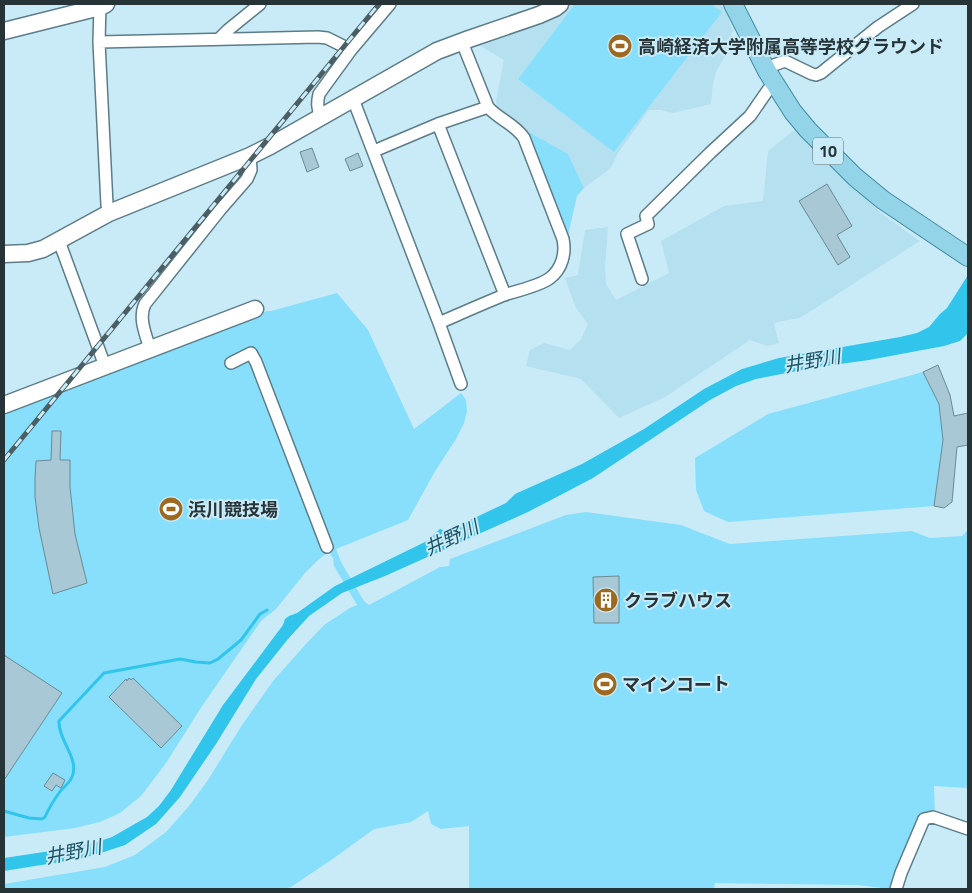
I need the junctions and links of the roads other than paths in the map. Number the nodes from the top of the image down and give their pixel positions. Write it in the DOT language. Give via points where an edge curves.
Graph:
graph roads {
  1 [pos="260,4"];
  2 [pos="390,4"];
  3 [pos="560,4"];
  4 [pos="913,4"];
  5 [pos="102,5"];
  6 [pos="736,5"];
  7 [pos="4,31"];
  8 [pos="219,39"];
  9 [pos="99,42"];
  10 [pos="462,42"];
  11 [pos="351,50"];
  12 [pos="771,77"];
  13 [pos="353,99"];
  14 [pos="488,107"];
  15 [pos="321,117"];
  16 [pos="438,124"];
  17 [pos="374,151"];
  18 [pos="250,156"];
  19 [pos="109,213"];
  20 [pos="59,241"];
  21 [pos="4,254"];
  22 [pos="968,257"];
  23 [pos="642,279"];
  24 [pos="505,295"];
  25 [pos="255,310"];
  26 [pos="439,323"];
  27 [pos="150,349"];
  28 [pos="231,363"];
  29 [pos="105,366"];
  30 [pos="461,384"];
  31 [pos="4,405"];
  32 [pos="327,547"];
  33 [pos="968,829"];
  34 [pos="896,889"];
  1 -- 8 [label="street"];
  2 -- 11 [label="street"];
  3 -- 10 [label="street" via="540,15"];
  4 -- 12 [label="street" via="878,27 822,73 812,74 785,62 774,64"];
  5 -- 7 [label="street"];
  5 -- 9 [label="street"];
  6 -- 12 [label="main road, 10"];
  8 -- 9 [label="street"];
  8 -- 11 [label="street" via="318,37"];
  9 -- 19 [label="street"];
  10 -- 13 [label="street" via="437,51"];
  10 -- 14 [label="street"];
  11 -- 15 [label="street" via="319,94 317,108"];
  12 -- 22 [label="main road, 10" via="808,130 855,176"];
  12 -- 23 [label="street" via="768,90 750,116 646,216 648,224 627,234"];
  13 -- 15 [label="street"];
  13 -- 17 [label="street"];
  14 -- 16 [label="street"];
  14 -- 24 [label="street" via="524,138 564,245 560,265 549,279"];
  15 -- 18 [label="street"];
  16 -- 17 [label="street"];
  16 -- 24 [label="street"];
  17 -- 26 [label="street"];
  18 -- 19 [label="street"];
  18 -- 27 [label="street" via="247,179 145,304 142,318"];
  19 -- 20 [label="street"];
  20 -- 21 [label="street" via="28,253"];
  20 -- 29 [label="street"];
  24 -- 26 [label="street"];
  25 -- 27 [label="street"];
  26 -- 30 [label="street"];
  27 -- 29 [label="street"];
  28 -- 32 [label="street" via="251,353"];
  29 -- 31 [label="street"];
  33 -- 34 [label="street" via="933,817 924,819"];
}
